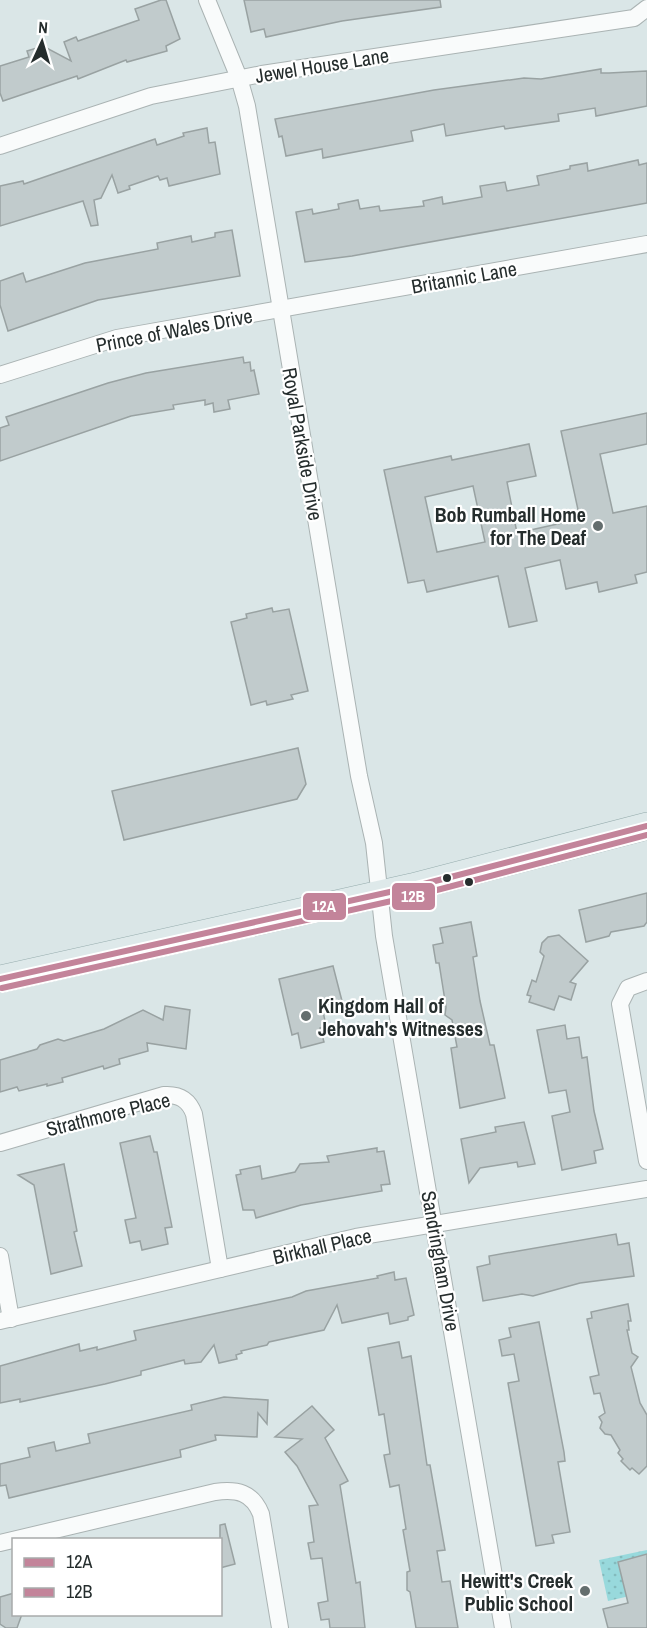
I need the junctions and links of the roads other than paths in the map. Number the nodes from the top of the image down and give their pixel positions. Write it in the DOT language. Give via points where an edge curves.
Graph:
graph roads {
  1 [pos="207,0"];
  2 [pos="647,8"];
  3 [pos="239,78"];
  4 [pos="0,146"];
  5 [pos="647,244"];
  6 [pos="280,310"];
  7 [pos="0,375"];
  8 [pos="647,826"];
  9 [pos="379,894"];
  10 [pos="0,979"];
  11 [pos="647,981"];
  12 [pos="0,1143"];
  13 [pos="647,1161"];
  14 [pos="647,1189"];
  15 [pos="435,1223"];
  16 [pos="0,1256"];
  17 [pos="220,1269"];
  18 [pos="5,1320"];
  19 [pos="17,1538"];
  20 [pos="280,1628"];
  21 [pos="503,1628"];
  1 -- 3 [label="street, Royal Parkside Drive"];
  2 -- 3 [label="street, Jewel House Lane" via="634,18"];
  3 -- 4 [label="street, Jewel House Lane" via="151,96"];
  3 -- 6 [label="street, Royal Parkside Drive" via="247,106"];
  5 -- 6 [label="street, Britannic Lane"];
  6 -- 7 [label="street, Prince of Wales Drive" via="117,338"];
  6 -- 9 [label="street, Royal Parkside Drive" via="359,776 374,843"];
  8 -- 9 [label="main road"];
  9 -- 10 [label="main road"];
  9 -- 15 [label="street, Sandringham Drive"];
  11 -- 13 [label="street" via="628,988 620,1004"];
  12 -- 17 [label="street, Strathmore Place" via="164,1095 181,1097 194,1114"];
  14 -- 15 [label="street, Birkhall Place"];
  15 -- 17 [label="street, Birkhall Place"];
  15 -- 21 [label="street, Sandringham Drive"];
  16 -- 18 [label="street"];
  17 -- 18 [label="street, Birkhall Place"];
  19 -- 20 [label="street" via="215,1492 245,1493 255,1501 261,1514"];
}
